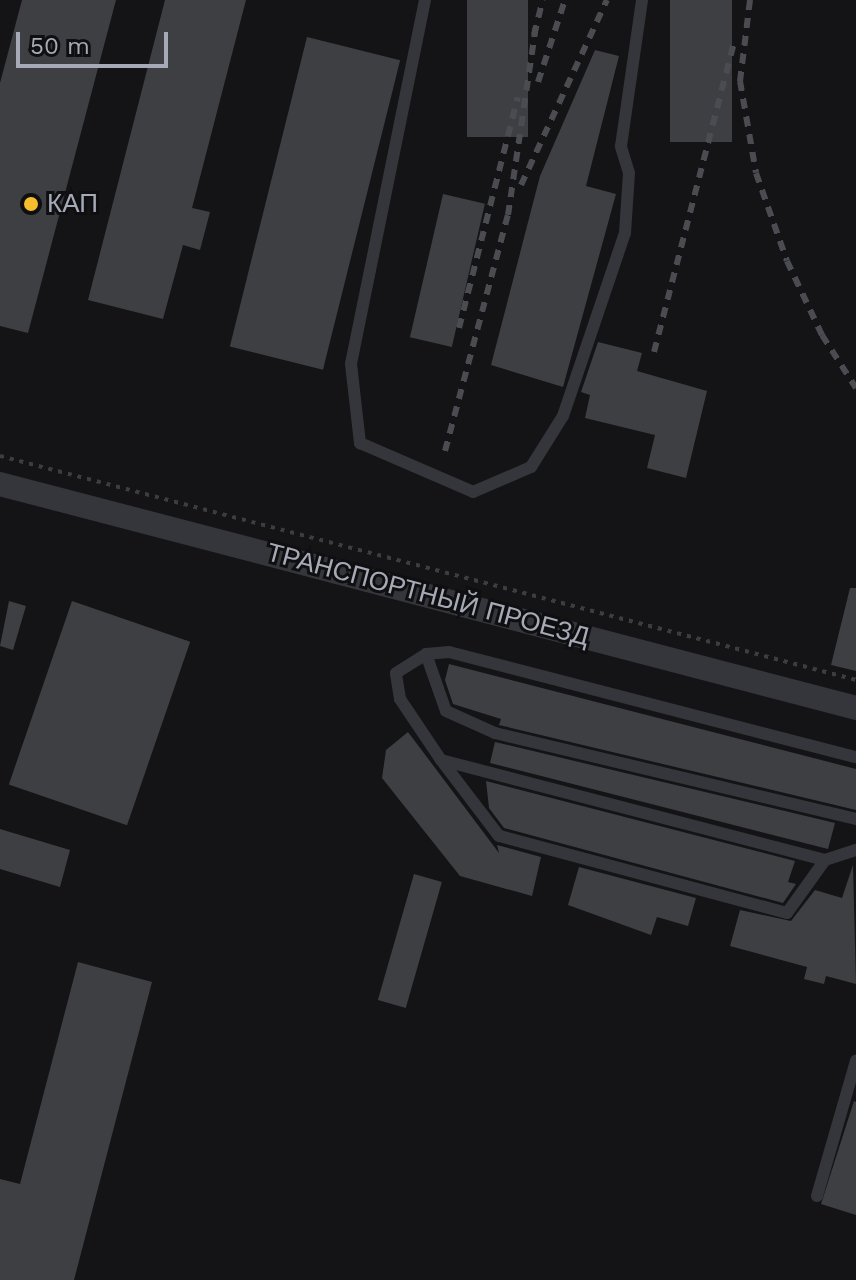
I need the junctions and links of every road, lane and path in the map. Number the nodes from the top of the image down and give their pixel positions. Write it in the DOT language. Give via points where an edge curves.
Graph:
graph roads {
  1 [pos="425,0"];
  2 [pos="642,0"];
  3 [pos="0,456"];
  4 [pos="0,484"];
  5 [pos="426,654"];
  6 [pos="856,680"];
  7 [pos="856,708"];
  8 [pos="856,757"];
  9 [pos="441,760"];
  10 [pos="856,819"];
  11 [pos="856,850"];
  12 [pos="825,860"];
  13 [pos="856,1061"];
  14 [pos="817,1196"];
  1 -- 2 [label="lane" via="351,364 360,443 473,492 531,467 563,416 625,233 629,173 621,146"];
  3 -- 6 [label="path"];
  4 -- 7 [label="street, ТРАНСПОРТНЫЙ ПРОЕЗД"];
  5 -- 8 [label="lane" via="449,652"];
  5 -- 9 [label="lane" via="396,673 400,699"];
  5 -- 10 [label="lane" via="446,711 495,733"];
  9 -- 12 [label="lane"];
  9 -- 12 [label="lane" via="499,836 787,913"];
  11 -- 12 [label="lane"];
  13 -- 14 [label="lane"];
}
